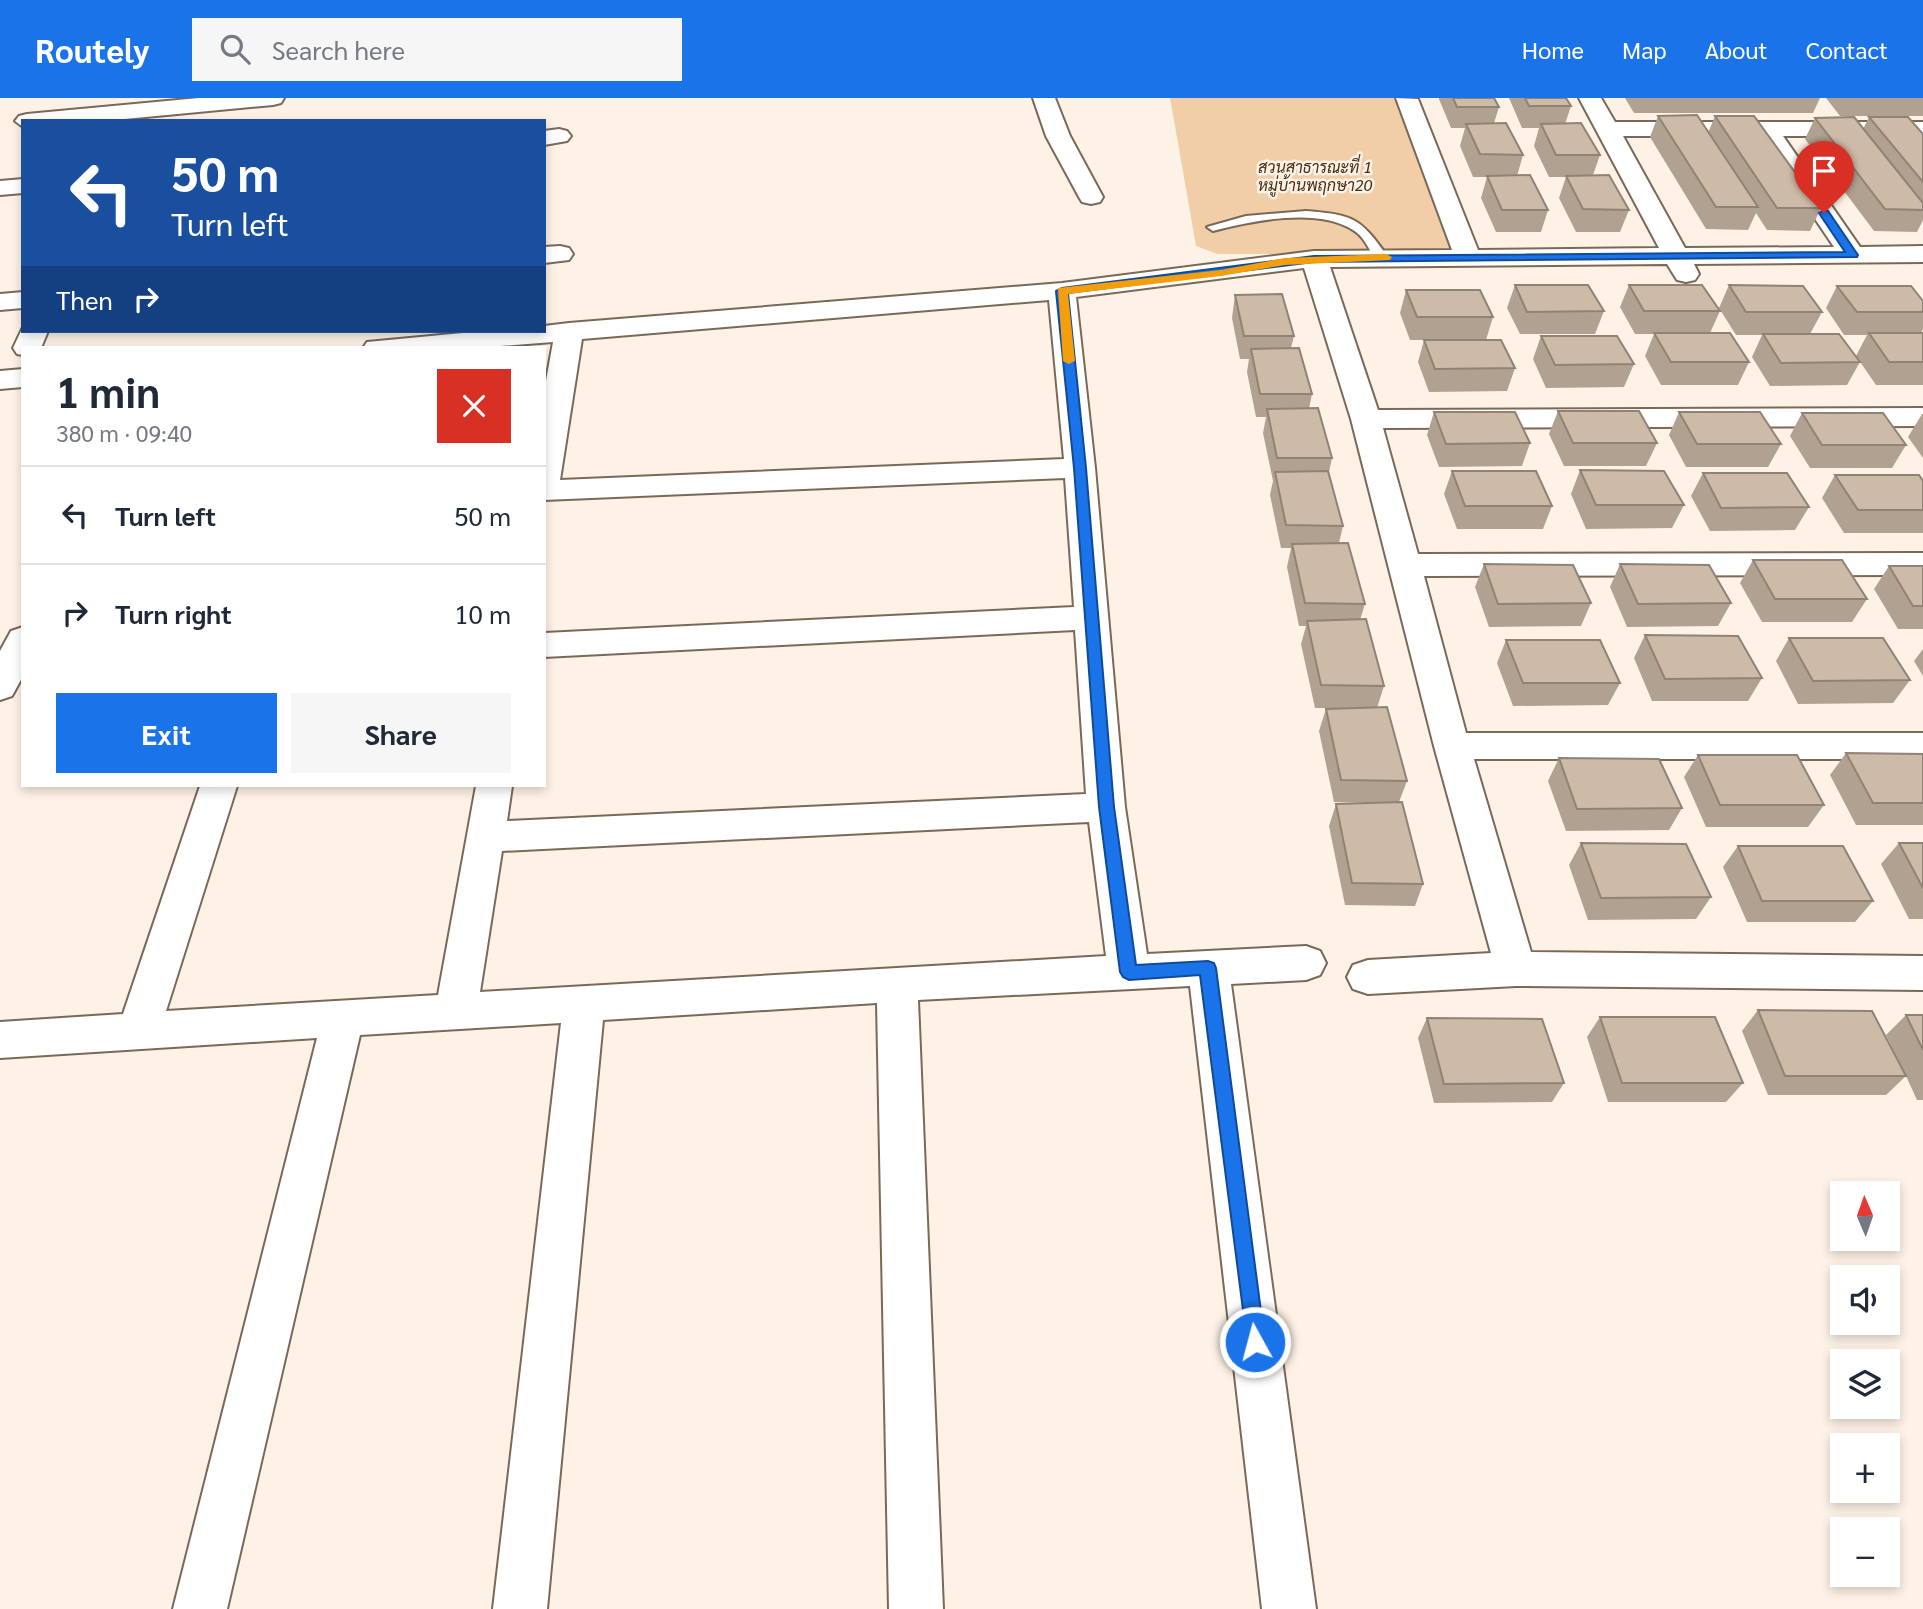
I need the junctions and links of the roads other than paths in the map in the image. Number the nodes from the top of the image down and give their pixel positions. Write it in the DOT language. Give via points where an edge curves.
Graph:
graph roads {
  1 [pos="54,98"];
  2 [pos="273,98"];
  3 [pos="1044,98"];
  4 [pos="1590,98"];
  5 [pos="1407,99"];
  6 [pos="1817,108"];
  7 [pos="21,115"];
  8 [pos="0,123"];
  9 [pos="1607,129"];
  10 [pos="1766,129"];
  11 [pos="1833,129"];
  12 [pos="1919,134"];
  13 [pos="21,186"];
  14 [pos="0,188"];
  15 [pos="1091,197"];
  16 [pos="1213,227"];
  17 [pos="1923,254"];
  18 [pos="1675,255"];
  19 [pos="1853,255"];
  20 [pos="1381,257"];
  21 [pos="1468,257"];
  22 [pos="1319,271"];
  23 [pos="1923,275"];
  24 [pos="1690,280"];
  25 [pos="1062,291"];
  26 [pos="21,300"];
  27 [pos="0,302"];
  28 [pos="569,331"];
  29 [pos="400,346"];
  30 [pos="1923,417"];
  31 [pos="1366,419"];
  32 [pos="1080,468"];
  33 [pos="546,469"];
  34 [pos="546,490"];
  35 [pos="1923,564"];
  36 [pos="1405,565"];
  37 [pos="1090,618"];
  38 [pos="21,643"];
  39 [pos="546,645"];
  40 [pos="0,687"];
  41 [pos="1452,746"];
  42 [pos="1923,746"];
  43 [pos="218,787"];
  44 [pos="494,787"];
  45 [pos="1106,807"];
  46 [pos="485,837"];
  47 [pos="1306,963"];
  48 [pos="1208,968"];
  49 [pos="1516,969"];
  50 [pos="1129,972"];
  51 [pos="1923,973"];
  52 [pos="1368,977"];
  53 [pos="897,984"];
  54 [pos="584,1003"];
  55 [pos="456,1011"];
  56 [pos="343,1018"];
  57 [pos="138,1032"];
  58 [pos="0,1040"];
  59 [pos="200,1609"];
  60 [pos="520,1609"];
  61 [pos="916,1609"];
  62 [pos="1289,1609"];
  1 -- 7 [label="street"];
  2 -- 7 [label="street"];
  3 -- 15 [label="street" via="1058,136"];
  4 -- 9 [label="street"];
  5 -- 21 [label="street"];
  6 -- 11 [label="street"];
  7 -- 8 [label="street"];
  9 -- 10 [label="street"];
  9 -- 18 [label="street"];
  10 -- 11 [label="street"];
  10 -- 19 [label="street"];
  11 -- 12 [label="street"];
  13 -- 14 [label="street"];
  16 -- 20 [label="lane" via="1270,215 1340,221 1359,228"];
  17 -- 19 [label="street"];
  18 -- 19 [label="street"];
  18 -- 21 [label="street"];
  18 -- 24 [label="street"];
  20 -- 21 [label="street"];
  20 -- 22 [label="street"];
  22 -- 24 [label="street"];
  22 -- 25 [label="street" via="1221,273"];
  22 -- 31 [label="street"];
  23 -- 24 [label="street"];
  25 -- 28 [label="street"];
  25 -- 32 [label="street"];
  26 -- 27 [label="street"];
  28 -- 29 [label="street"];
  28 -- 33 [label="street"];
  30 -- 31 [label="street"];
  31 -- 36 [label="street"];
  32 -- 34 [label="street"];
  32 -- 37 [label="street"];
  35 -- 36 [label="street"];
  36 -- 41 [label="street"];
  37 -- 39 [label="street"];
  37 -- 45 [label="street"];
  38 -- 40 [label="street"];
  41 -- 42 [label="street"];
  41 -- 49 [label="street"];
  43 -- 57 [label="street"];
  44 -- 46 [label="street"];
  45 -- 46 [label="street"];
  45 -- 50 [label="street"];
  46 -- 55 [label="street"];
  47 -- 48 [label="street"];
  48 -- 50 [label="street"];
  48 -- 62 [label="street"];
  49 -- 51 [label="street"];
  49 -- 52 [label="street"];
  50 -- 53 [label="street"];
  53 -- 54 [label="street"];
  53 -- 61 [label="street"];
  54 -- 55 [label="street"];
  54 -- 60 [label="street"];
  55 -- 56 [label="street"];
  56 -- 57 [label="street"];
  56 -- 59 [label="street"];
  57 -- 58 [label="street"];
}
